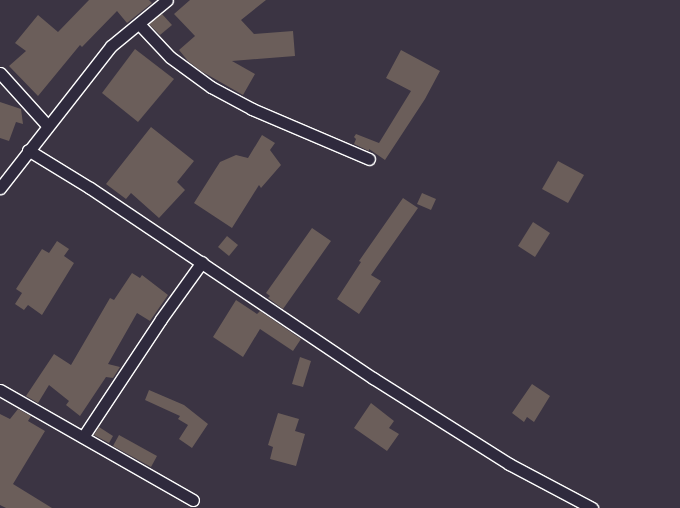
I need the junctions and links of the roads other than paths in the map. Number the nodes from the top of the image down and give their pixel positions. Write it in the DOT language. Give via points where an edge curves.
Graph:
graph roads {
  1 [pos="166,0"];
  2 [pos="139,24"];
  3 [pos="0,73"];
  4 [pos="48,125"];
  5 [pos="28,150"];
  6 [pos="369,159"];
  7 [pos="0,188"];
  8 [pos="202,262"];
  9 [pos="0,390"];
  10 [pos="84,437"];
  11 [pos="193,500"];
  12 [pos="592,508"];
  1 -- 2 [label="street"];
  2 -- 4 [label="street" via="111,46"];
  2 -- 6 [label="street" via="170,57 211,87 252,109"];
  3 -- 4 [label="street"];
  4 -- 5 [label="street"];
  5 -- 7 [label="street"];
  5 -- 8 [label="street"];
  8 -- 10 [label="street"];
  8 -- 12 [label="street" via="373,378 509,464"];
  9 -- 10 [label="street"];
  10 -- 11 [label="street"];
}
